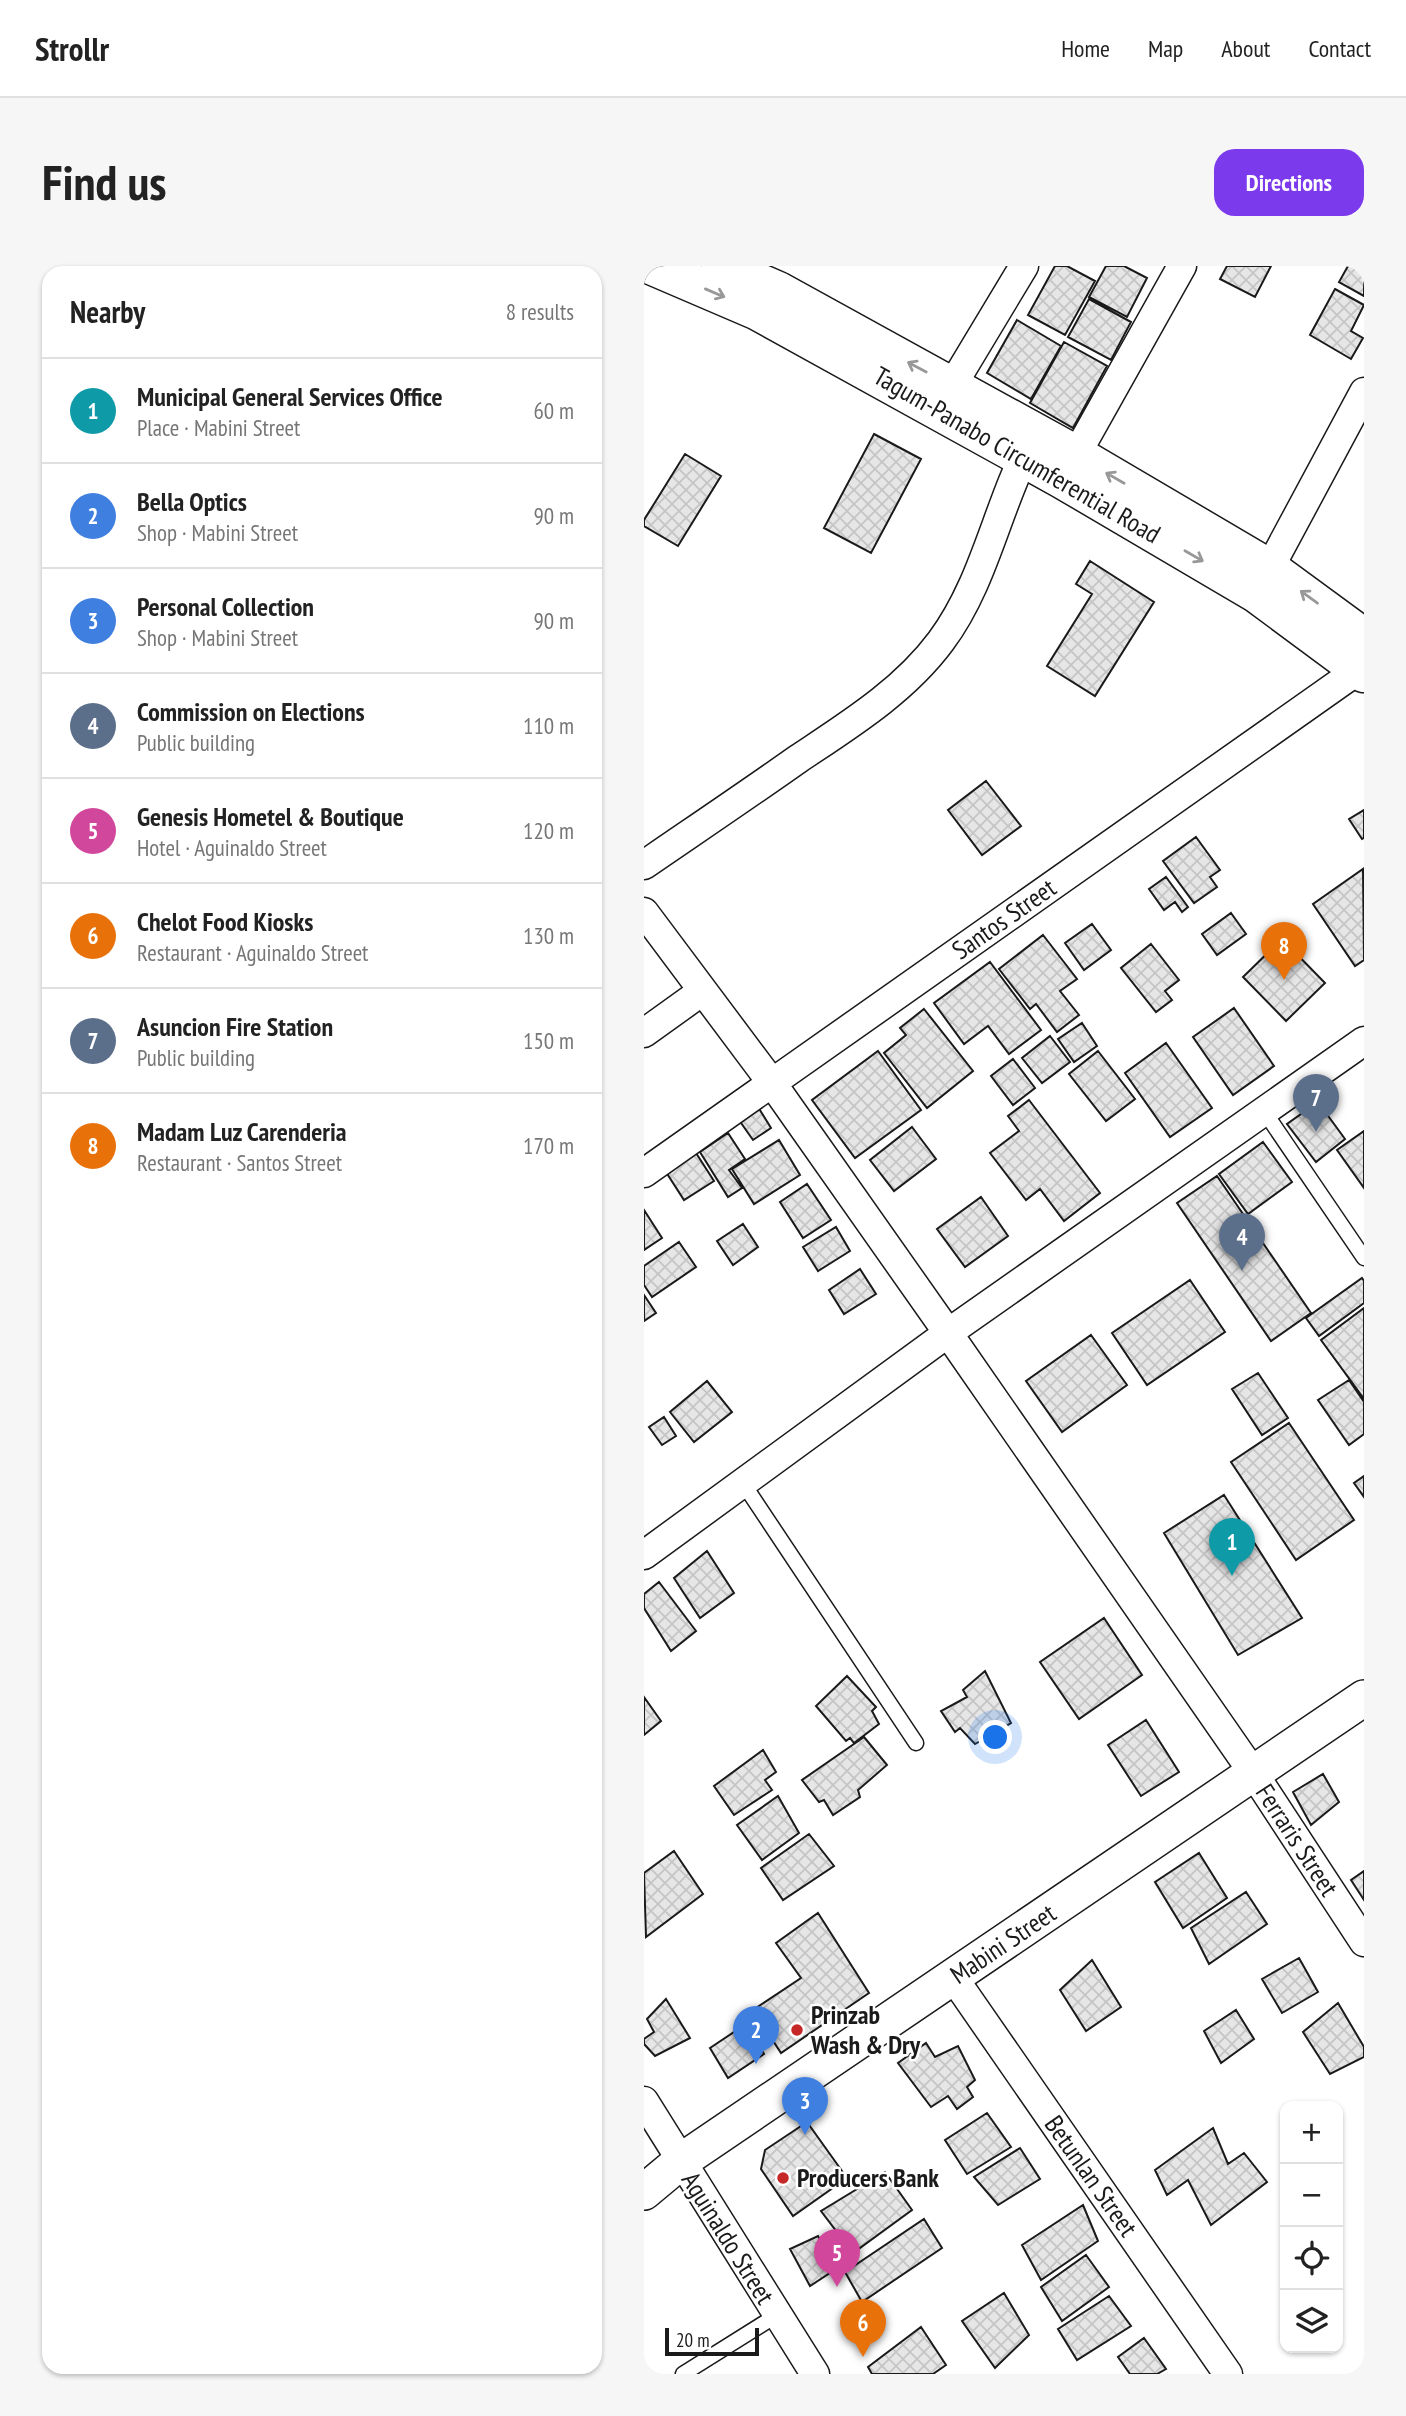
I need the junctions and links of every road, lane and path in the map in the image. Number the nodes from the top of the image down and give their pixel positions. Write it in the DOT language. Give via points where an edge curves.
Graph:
graph roads {
  1 [pos="653,266"];
  2 [pos="721,266"];
  3 [pos="1024,266"];
  4 [pos="1182,266"];
  5 [pos="1364,392"];
  6 [pos="945,397"];
  7 [pos="1030,445"];
  8 [pos="1069,467"];
  9 [pos="1263,581"];
  10 [pos="1363,661"];
  11 [pos="644,865"];
  12 [pos="644,912"];
  13 [pos="701,992"];
  14 [pos="644,1033"];
  15 [pos="1364,1041"];
  16 [pos="772,1083"];
  17 [pos="1264,1111"];
  18 [pos="644,1172"];
  19 [pos="1364,1258"];
  20 [pos="948,1333"];
  21 [pos="743,1483"];
  22 [pos="644,1555"];
  23 [pos="1364,1698"];
  24 [pos="916,1743"];
  25 [pos="1254,1774"];
  26 [pos="1364,1942"];
  27 [pos="953,1977"];
  28 [pos="644,2101"];
  29 [pos="680,2162"];
  30 [pos="644,2192"];
  31 [pos="777,2315"];
  32 [pos="683,2374"];
  33 [pos="815,2374"];
  34 [pos="1228,2374"];
  1 -- 6 [label="highway, Tagum-Panabo Circumferential Road, one-way"];
  6 -- 2 [label="highway, Tagum-Panabo Circumferential Road, one-way" via="778,292"];
  3 -- 6 [label="street"];
  4 -- 8 [label="street"];
  5 -- 9 [label="street"];
  6 -- 7 [label="highway, Tagum-Panabo Circumferential Road"];
  7 -- 8 [label="highway, Tagum-Panabo Circumferential Road"];
  7 -- 11 [label="street" via="974,584 942,640 900,686"];
  8 -- 9 [label="highway, Tagum-Panabo Circumferential Road"];
  9 -- 10 [label="highway, Tagum-Panabo Circumferential Road"];
  10 -- 16 [label="street, Santos Street"];
  12 -- 13 [label="street, Ferraris Street"];
  13 -- 14 [label="street"];
  13 -- 16 [label="street, Ferraris Street"];
  15 -- 17 [label="street"];
  16 -- 18 [label="street, Santos Street"];
  16 -- 20 [label="street, Ferraris Street"];
  17 -- 19 [label="lane"];
  17 -- 20 [label="street"];
  20 -- 21 [label="street"];
  20 -- 25 [label="street, Ferraris Street"];
  21 -- 22 [label="street"];
  21 -- 24 [label="lane"];
  23 -- 25 [label="street, Mabini Street"];
  25 -- 26 [label="street, Ferraris Street"];
  25 -- 27 [label="street, Mabini Street"];
  27 -- 29 [label="street, Mabini Street"];
  27 -- 34 [label="street, Betunlan Street"];
  28 -- 29 [label="street, Aguinaldo Street"];
  29 -- 30 [label="street, Mabini Street"];
  29 -- 31 [label="street, Aguinaldo Street"];
  31 -- 32 [label="lane"];
  31 -- 33 [label="street, Aguinaldo Street"];
}
